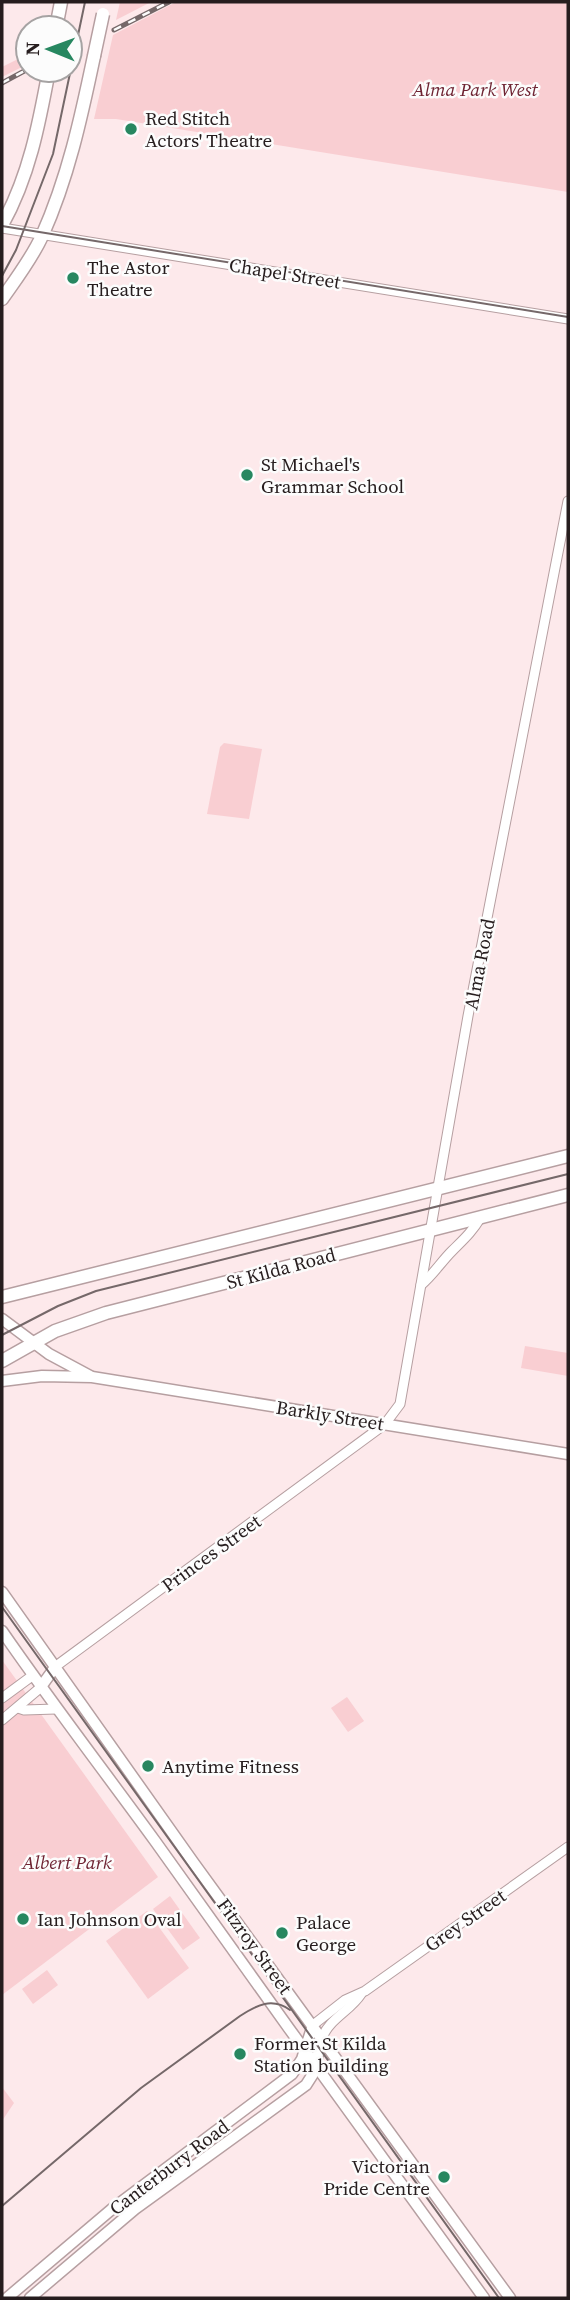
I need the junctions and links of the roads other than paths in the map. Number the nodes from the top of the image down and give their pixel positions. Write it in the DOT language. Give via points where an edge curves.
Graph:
graph roads {
  1 [pos="104,8"];
  2 [pos="46,84"];
  3 [pos="7,204"];
  4 [pos="2,227"];
  5 [pos="42,235"];
  6 [pos="2,299"];
  7 [pos="568,319"];
  8 [pos="568,501"];
  9 [pos="568,1156"];
  10 [pos="438,1188"];
  11 [pos="568,1195"];
  12 [pos="481,1217"];
  13 [pos="431,1230"];
  14 [pos="421,1285"];
  15 [pos="2,1297"];
  16 [pos="2,1319"];
  17 [pos="33,1343"];
  18 [pos="2,1361"];
  19 [pos="92,1377"];
  20 [pos="2,1381"];
  21 [pos="385,1423"];
  22 [pos="568,1454"];
  23 [pos="2,1592"];
  24 [pos="2,1631"];
  25 [pos="56,1666"];
  26 [pos="32,1676"];
  27 [pos="40,1688"];
  28 [pos="2,1698"];
  29 [pos="18,1708"];
  30 [pos="56,1709"];
  31 [pos="2,1720"];
  32 [pos="568,1847"];
  33 [pos="362,1993"];
  34 [pos="313,2025"];
  35 [pos="322,2038"];
  36 [pos="304,2051"];
  37 [pos="316,2067"];
  38 [pos="7,2298"];
  39 [pos="30,2298"];
  40 [pos="484,2298"];
  41 [pos="510,2298"];
  1 -- 5 [label="highway, bridge" via="71,158"];
  2 -- 3 [label="highway" via="32,152"];
  3 -- 4 [label="highway"];
  4 -- 5 [label="street, Chapel Street"];
  5 -- 6 [label="highway"];
  5 -- 7 [label="street, Chapel Street"];
  8 -- 10 [label="street, Alma Road"];
  9 -- 10 [label="highway, St Kilda Road"];
  10 -- 13 [label="street, Alma Road"];
  10 -- 15 [label="highway, St Kilda Road"];
  11 -- 12 [label="highway, St Kilda Road"];
  12 -- 13 [label="highway, St Kilda Road"];
  12 -- 14 [label="street" via="470,1235"];
  13 -- 14 [label="street, Alma Road"];
  13 -- 17 [label="highway, St Kilda Road" via="106,1313"];
  14 -- 21 [label="street, Alma Road" via="402,1398"];
  16 -- 17 [label="main road, Barkly Street"];
  17 -- 18 [label="highway, St Kilda Road"];
  17 -- 19 [label="main road, Barkly Street"];
  19 -- 20 [label="main road, Barkly Street"];
  19 -- 21 [label="main road, Barkly Street"];
  21 -- 22 [label="main road, Barkly Street"];
  21 -- 25 [label="street, Princes Street"];
  23 -- 25 [label="main road, Fitzroy Street"];
  24 -- 26 [label="main road, Fitzroy Street"];
  25 -- 26 [label="main road, Princes Street"];
  25 -- 27 [label="main road"];
  25 -- 34 [label="main road, Fitzroy Street"];
  26 -- 27 [label="main road, Fitzroy Street"];
  26 -- 28 [label="street"];
  27 -- 29 [label="street"];
  27 -- 30 [label="main road, Fitzroy Street"];
  29 -- 30 [label="street"];
  29 -- 31 [label="street"];
  30 -- 36 [label="main road, Fitzroy Street"];
  32 -- 33 [label="street, Grey Street"];
  33 -- 34 [label="street, Grey Street"];
  33 -- 35 [label="street, Grey Street" via="327,2027"];
  34 -- 35 [label="main road, Fitzroy Street"];
  34 -- 36 [label="main road, Canterbury Road"];
  35 -- 37 [label="main road, Canterbury Road"];
  35 -- 41 [label="main road, Fitzroy Street"];
  36 -- 37 [label="main road, Fitzroy Street"];
  36 -- 38 [label="main road, Canterbury Road" via="289,2077 112,2209"];
  37 -- 39 [label="main road, Canterbury Road" via="303,2087 135,2209"];
  37 -- 40 [label="main road, Fitzroy Street"];
}
